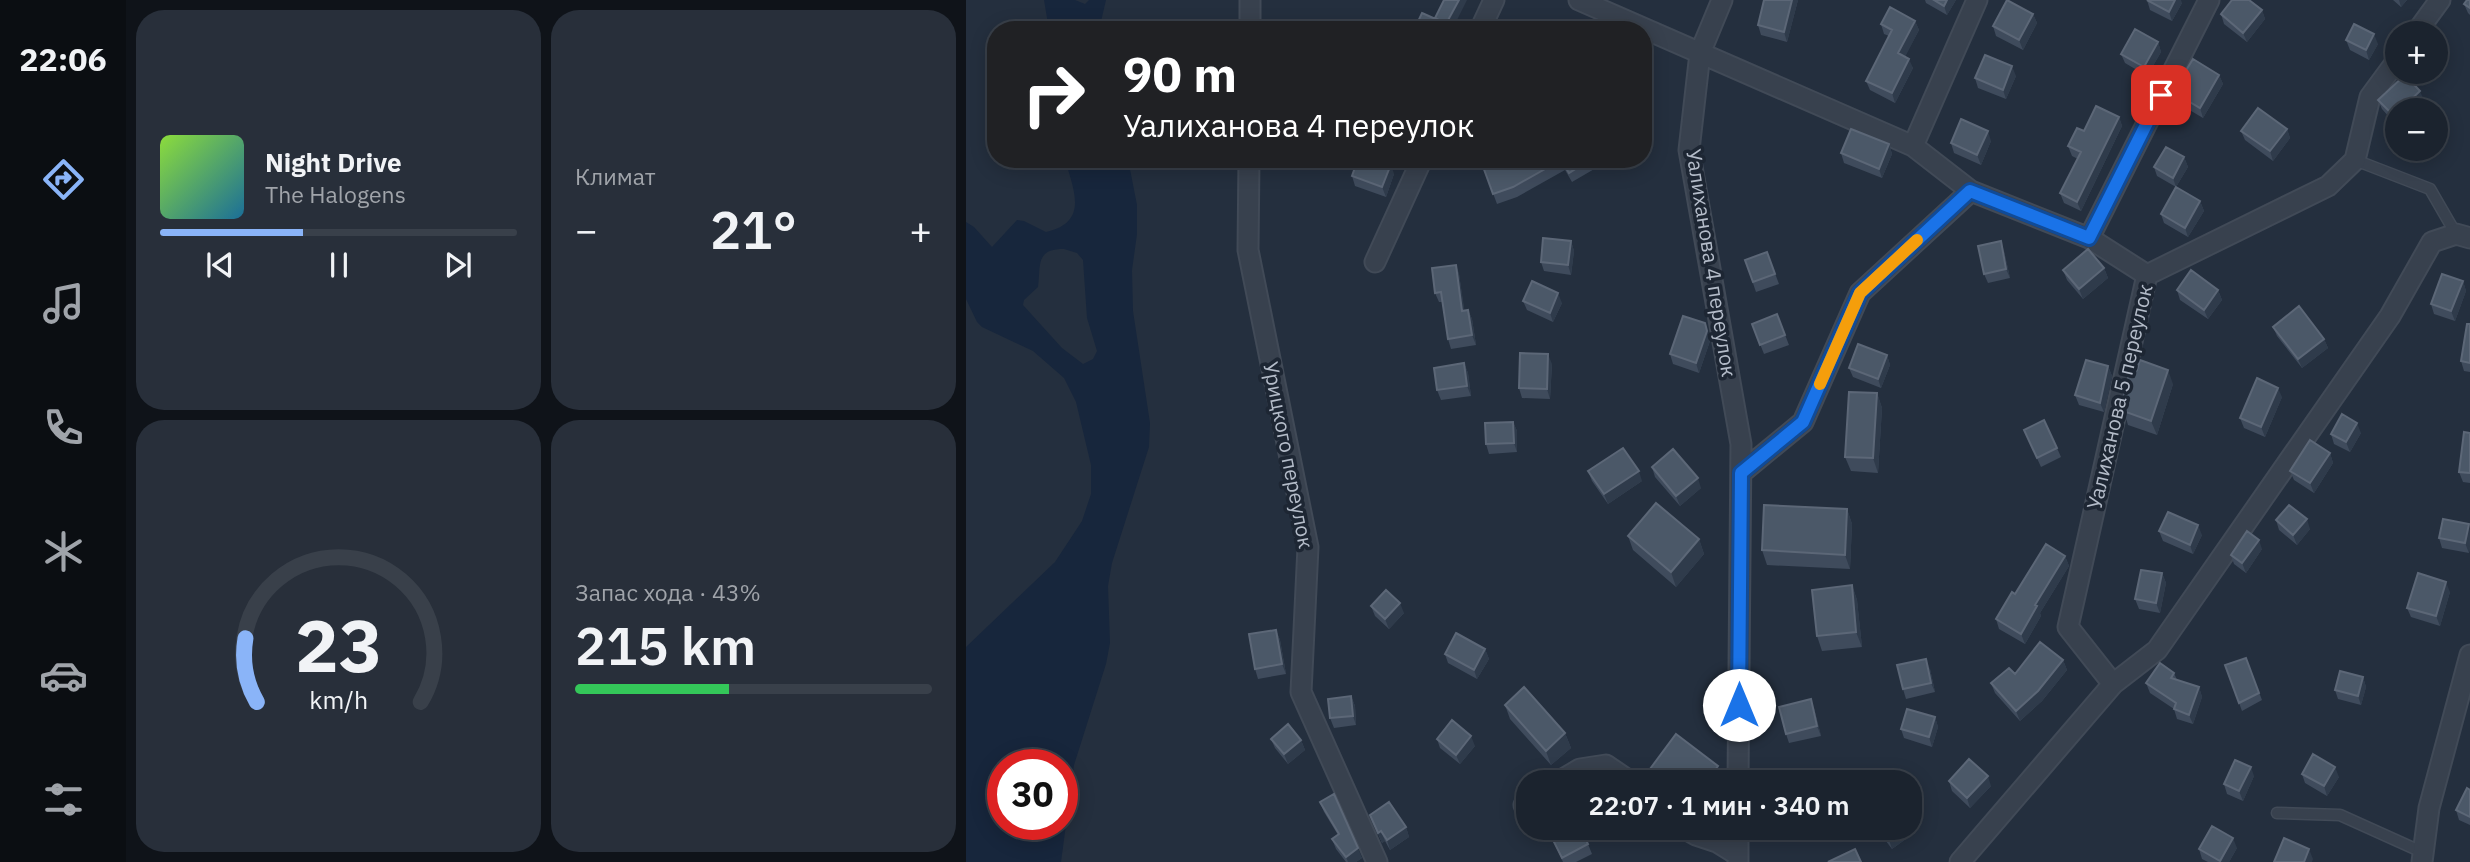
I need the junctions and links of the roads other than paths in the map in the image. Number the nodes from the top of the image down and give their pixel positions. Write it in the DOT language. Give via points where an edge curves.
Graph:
graph roads {
  1 [pos="1250,0"];
  2 [pos="1493,0"];
  3 [pos="1579,0"];
  4 [pos="1722,0"];
  5 [pos="1977,0"];
  6 [pos="2209,0"];
  7 [pos="2440,0"];
  8 [pos="1250,21"];
  9 [pos="1484,21"];
  10 [pos="1627,21"];
  11 [pos="2425,21"];
  12 [pos="1652,32"];
  13 [pos="1700,53"];
  14 [pos="2385,77"];
  15 [pos="1913,146"];
  16 [pos="2355,160"];
  17 [pos="1249,168"];
  18 [pos="1418,168"];
  19 [pos="1970,191"];
  20 [pos="2463,236"];
  21 [pos="2089,238"];
  22 [pos="1375,262"];
  23 [pos="2147,275"];
  24 [pos="1741,473"];
  25 [pos="2470,654"];
  26 [pos="2113,684"];
  27 [pos="1578,770"];
  28 [pos="1613,770"];
  29 [pos="1738,770"];
  30 [pos="2277,813"];
  31 [pos="1711,840"];
  32 [pos="1738,840"];
  33 [pos="2422,857"];
  34 [pos="1738,859"];
  35 [pos="1377,862"];
  36 [pos="1960,862"];
  1 -- 8 [label="street"];
  2 -- 9 [label="street"];
  3 -- 10 [label="street"];
  4 -- 13 [label="street, Уалиханова 4 переулок"];
  5 -- 15 [label="street"];
  6 -- 21 [label="street"];
  7 -- 11 [label="street"];
  12 -- 13 [label="street"];
  13 -- 15 [label="street"];
  13 -- 24 [label="street, Уалиханова 4 переулок" via="1689,150 1741,444"];
  14 -- 16 [label="street" via="2370,97"];
  15 -- 19 [label="street"];
  16 -- 20 [label="lane" via="2430,189"];
  16 -- 23 [label="street, Уалиханова 5 переулок" via="2328,186"];
  17 -- 35 [label="street, Урицкого переулок" via="1248,250 1308,547 1301,692"];
  18 -- 22 [label="street"];
  19 -- 21 [label="street"];
  19 -- 24 [label="street" via="1860,293 1803,422"];
  20 -- 26 [label="street" via="2432,242 2390,316 2157,650"];
  21 -- 23 [label="street"];
  23 -- 26 [label="street, Уалиханова 5 переулок" via="2068,627"];
  24 -- 29 [label="street, Уалиханова 4 переулок"];
  25 -- 33 [label="street" via="2429,807"];
  26 -- 36 [label="street"];
  27 -- 28 [label="street" via="1606,765"];
  30 -- 33 [label="lane" via="2340,815"];
  31 -- 34 [label="street"];
  32 -- 34 [label="street"];
}
